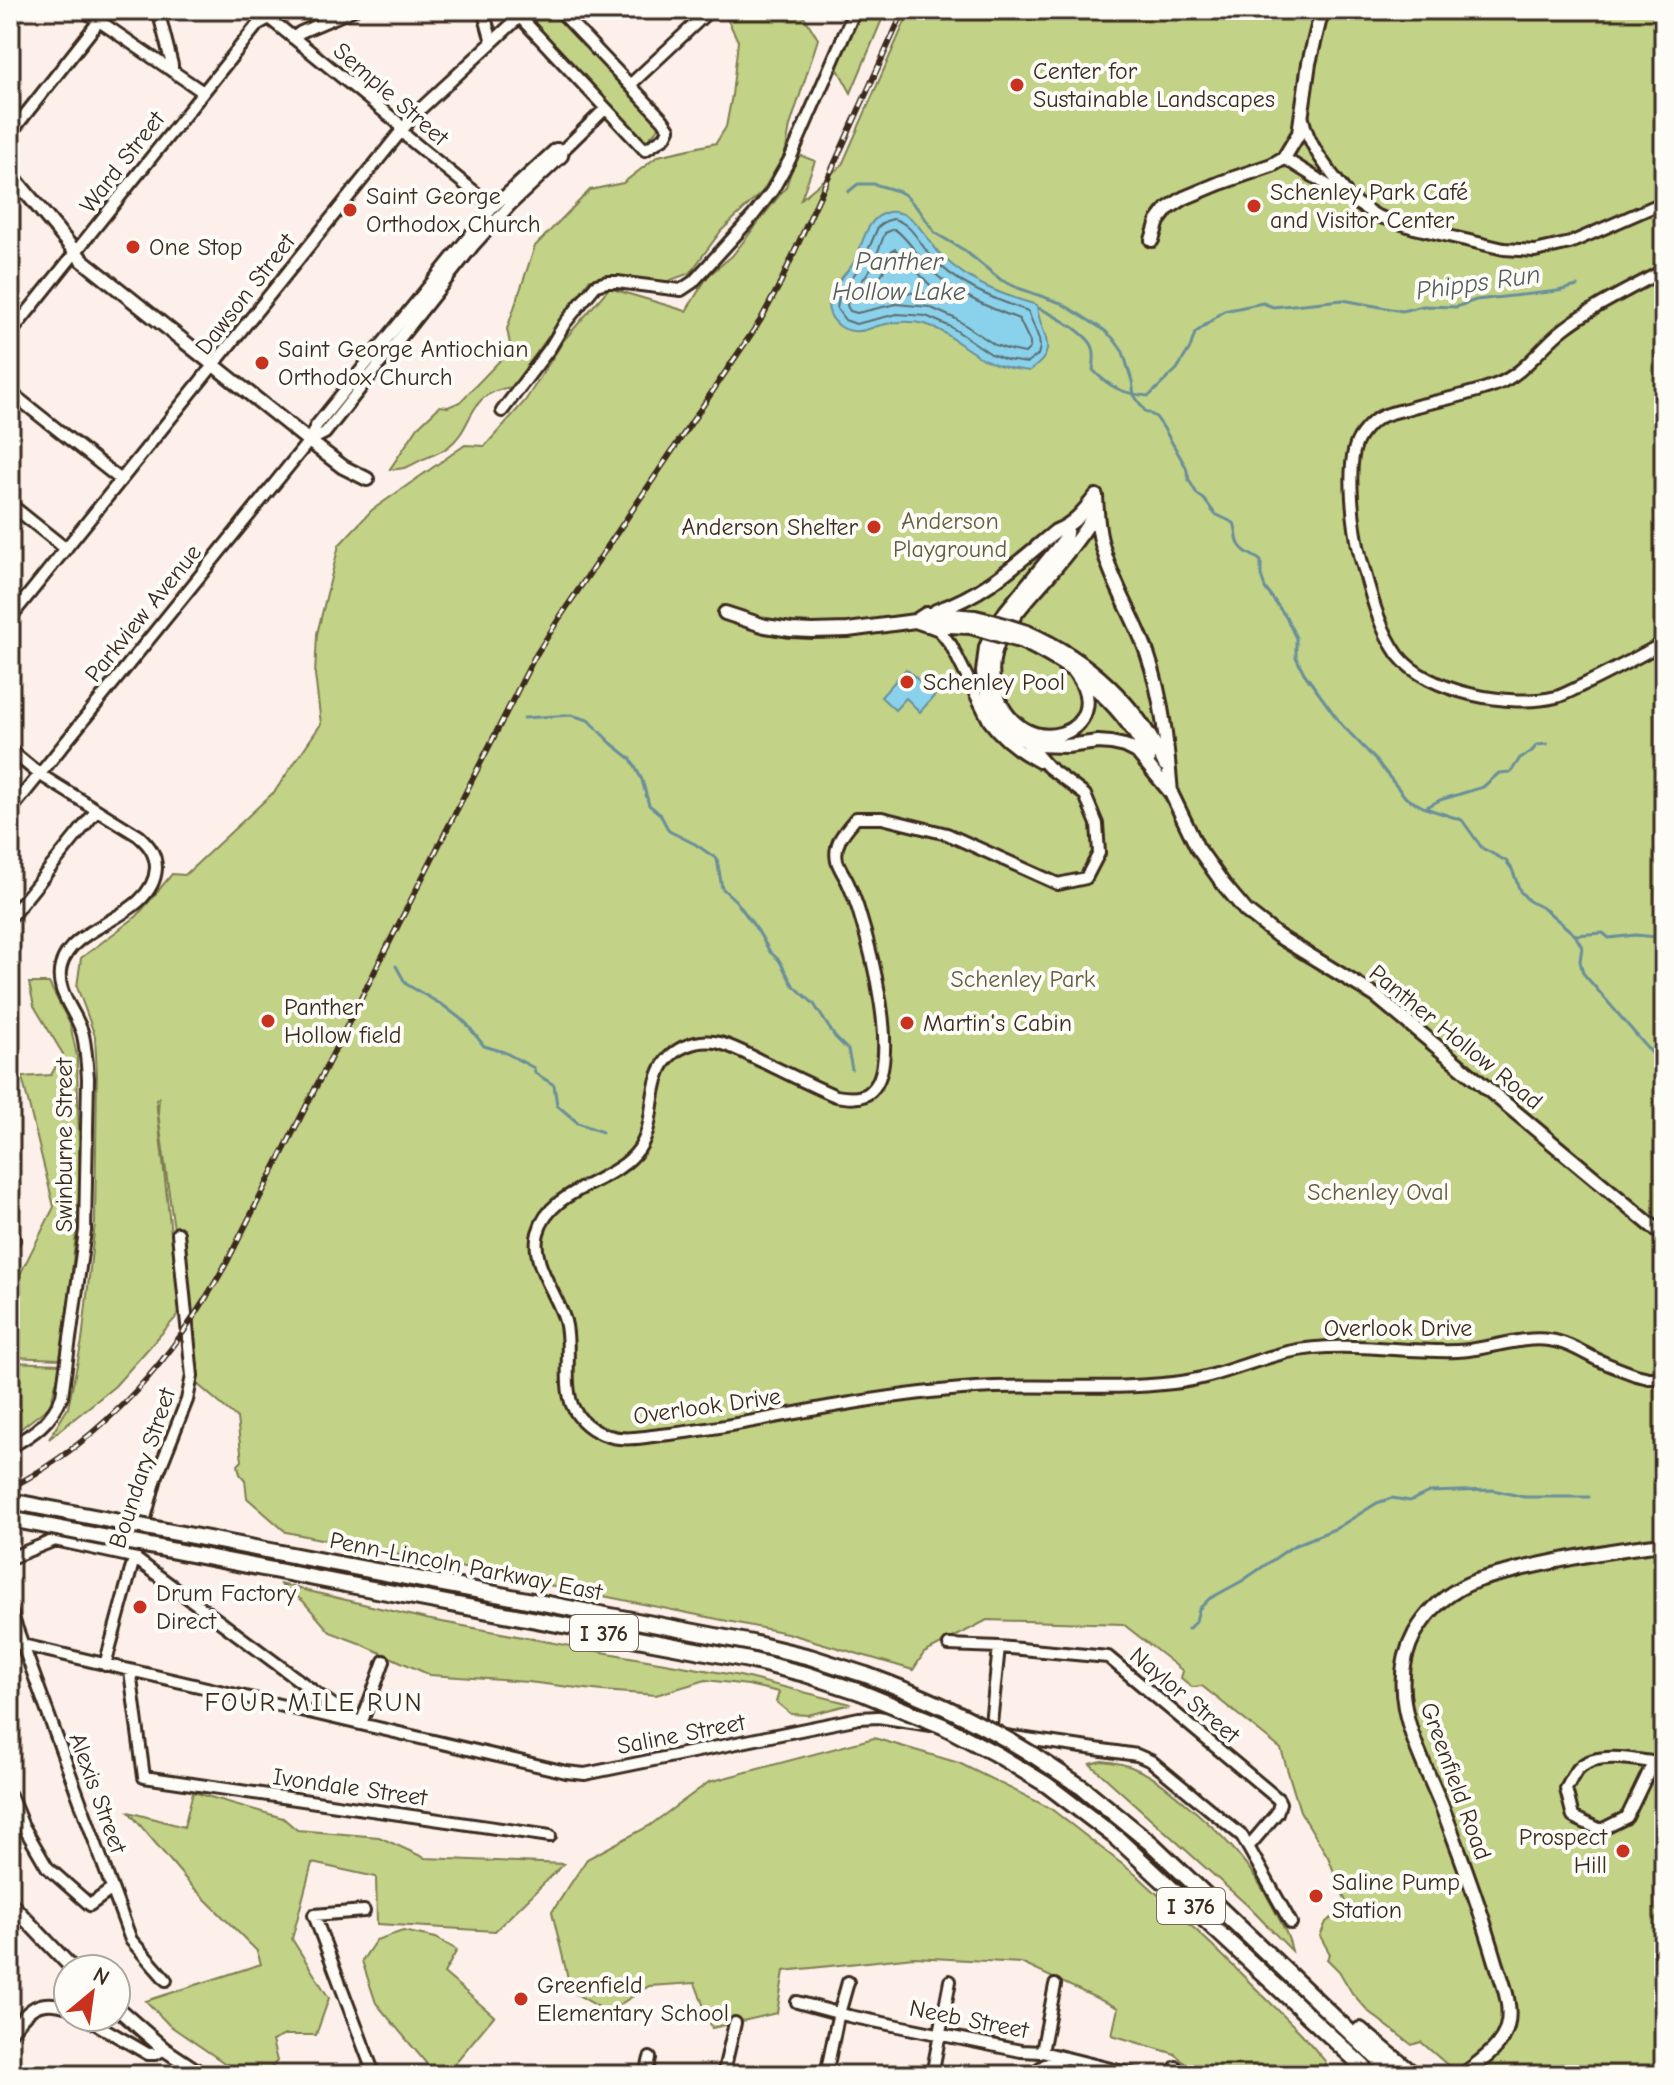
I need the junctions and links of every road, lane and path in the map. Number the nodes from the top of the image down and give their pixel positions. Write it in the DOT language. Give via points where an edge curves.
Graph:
graph roads {
  1 [pos="83,10"];
  2 [pos="158,10"];
  3 [pos="353,10"];
  4 [pos="483,10"];
  5 [pos="559,10"];
  6 [pos="710,10"];
  7 [pos="855,10"];
  8 [pos="1322,10"];
  9 [pos="523,13"];
  10 [pos="268,14"];
  11 [pos="99,21"];
  12 [pos="293,38"];
  13 [pos="492,42"];
  14 [pos="172,71"];
  15 [pos="631,84"];
  16 [pos="203,92"];
  17 [pos="605,109"];
  18 [pos="1301,113"];
  19 [pos="402,129"];
  20 [pos="10,134"];
  21 [pos="563,150"];
  22 [pos="1284,158"];
  23 [pos="10,173"];
  24 [pos="1353,202"];
  25 [pos="1664,202"];
  26 [pos="493,207"];
  27 [pos="1152,240"];
  28 [pos="75,253"];
  29 [pos="1664,270"];
  30 [pos="10,334"];
  31 [pos="214,366"];
  32 [pos="10,392"];
  33 [pos="502,411"];
  34 [pos="309,441"];
  35 [pos="367,479"];
  36 [pos="121,480"];
  37 [pos="10,504"];
  38 [pos="1096,512"];
  39 [pos="1067,527"];
  40 [pos="1080,536"];
  41 [pos="66,549"];
  42 [pos="1103,550"];
  43 [pos="725,613"];
  44 [pos="10,618"];
  45 [pos="923,620"];
  46 [pos="1025,637"];
  47 [pos="1664,643"];
  48 [pos="1074,671"];
  49 [pos="1027,743"];
  50 [pos="10,750"];
  51 [pos="1048,767"];
  52 [pos="39,774"];
  53 [pos="1163,776"];
  54 [pos="97,810"];
  55 [pos="10,811"];
  56 [pos="10,918"];
  57 [pos="10,1226"];
  58 [pos="178,1233"];
  59 [pos="1664,1236"];
  60 [pos="14,1240"];
  61 [pos="1664,1378"];
  62 [pos="10,1447"];
  63 [pos="10,1501"];
  64 [pos="10,1519"];
  65 [pos="1664,1544"];
  66 [pos="133,1557"];
  67 [pos="10,1558"];
  68 [pos="10,1610"];
  69 [pos="10,1642"];
  70 [pos="22,1645"];
  71 [pos="949,1645"];
  72 [pos="999,1647"];
  73 [pos="384,1661"];
  74 [pos="105,1665"];
  75 [pos="130,1671"];
  76 [pos="361,1724"];
  77 [pos="990,1733"];
  78 [pos="1658,1763"];
  79 [pos="11,1801"];
  80 [pos="550,1836"];
  81 [pos="1249,1846"];
  82 [pos="112,1889"];
  83 [pos="10,1903"];
  84 [pos="364,1911"];
  85 [pos="1291,1923"];
  86 [pos="1259,1944"];
  87 [pos="58,1953"];
  88 [pos="166,1980"];
  89 [pos="950,1981"];
  90 [pos="848,1982"];
  91 [pos="1055,1985"];
  92 [pos="797,2002"];
  93 [pos="52,2003"];
  94 [pos="840,2013"];
  95 [pos="132,2021"];
  96 [pos="735,2023"];
  97 [pos="10,2033"];
  98 [pos="112,2033"];
  99 [pos="940,2034"];
  100 [pos="164,2049"];
  101 [pos="1042,2052"];
  102 [pos="650,2058"];
  103 [pos="1064,2059"];
  104 [pos="203,2075"];
  105 [pos="369,2075"];
  106 [pos="646,2075"];
  107 [pos="723,2075"];
  108 [pos="826,2075"];
  109 [pos="932,2075"];
  110 [pos="1036,2075"];
  111 [pos="1135,2075"];
  112 [pos="1372,2075"];
  113 [pos="1395,2075"];
  114 [pos="1414,2075"];
  115 [pos="1463,2075"];
  1 -- 11 [label="street"];
  2 -- 14 [label="street"];
  3 -- 12 [label="street"];
  4 -- 13 [label="street"];
  5 -- 15 [label="street"];
  6 -- 15 [label="street"];
  7 -- 33 [label="street" via="790,159 753,216 681,290 617,282 596,285"];
  8 -- 18 [label="main road"];
  9 -- 13 [label="street, Dawson Street"];
  9 -- 17 [label="street"];
  10 -- 12 [label="street, Semple Street"];
  10 -- 16 [label="street, Ward Street"];
  11 -- 14 [label="street"];
  11 -- 20 [label="street"];
  12 -- 19 [label="street, Semple Street"];
  13 -- 19 [label="street, Dawson Street"];
  14 -- 16 [label="street"];
  15 -- 17 [label="street" via="669,129 665,137 645,150"];
  16 -- 28 [label="street, Ward Street"];
  17 -- 21 [label="street, Parkview Avenue"];
  18 -- 22 [label="main road" via="1299,133"];
  18 -- 24 [label="street" via="1320,159"];
  19 -- 26 [label="street, Semple Street"];
  19 -- 31 [label="street, Dawson Street"];
  21 -- 26 [label="street, Parkview Avenue" via="556,149"];
  21 -- 34 [label="street, Parkview Avenue" via="473,246 325,433"];
  22 -- 24 [label="street"];
  22 -- 27 [label="main road" via="1184,198 1167,209"];
  23 -- 28 [label="main road"];
  24 -- 25 [label="street" via="1414,228 1535,251 1570,243"];
  26 -- 34 [label="street, Parkview Avenue"];
  28 -- 30 [label="street, Ward Street"];
  28 -- 31 [label="main road"];
  29 -- 47 [label="street" via="1584,314 1514,376 1375,420 1358,440 1352,463 1354,527 1370,594 1400,657 1422,675 1477,696 1533,701 1559,696"];
  31 -- 34 [label="main road"];
  31 -- 36 [label="street, Dawson Street"];
  32 -- 36 [label="street"];
  34 -- 35 [label="main road"];
  34 -- 52 [label="street, Parkview Avenue"];
  36 -- 41 [label="street, Dawson Street"];
  37 -- 41 [label="street"];
  38 -- 39 [label="main road" via="1096,496"];
  38 -- 40 [label="main road"];
  38 -- 42 [label="main road"];
  39 -- 40 [label="main road"];
  39 -- 45 [label="main road" via="981,591"];
  39 -- 49 [label="main road" via="1065,539 997,624 983,660 993,707"];
  40 -- 42 [label="main road"];
  40 -- 48 [label="main road" via="1006,627 993,666 995,688 1012,719 1029,732 1048,737 1076,726 1086,707 1082,680"];
  41 -- 44 [label="street, Dawson Street"];
  42 -- 53 [label="main road" via="1156,681"];
  43 -- 45 [label="main road" via="791,630 848,630"];
  45 -- 46 [label="main road, bridge" via="973,622"];
  45 -- 51 [label="street, Overlook Drive" via="951,645 997,731"];
  46 -- 48 [label="main road"];
  46 -- 53 [label="main road" via="1059,648 1114,690 1159,751"];
  48 -- 53 [label="main road" via="1119,712"];
  49 -- 51 [label="street, Overlook Drive"];
  49 -- 53 [label="main road" via="1125,746"];
  50 -- 52 [label="street, Swinburne Street"];
  51 -- 61 [label="street, Overlook Drive" via="1085,795 1097,824 1099,853 1086,878 1058,884 947,834 882,818 856,818 838,839 837,861 876,972 884,1038 881,1074 872,1091 836,1096 732,1047 708,1041 688,1045 659,1073 645,1140 636,1154 565,1198 539,1229 538,1260 565,1321 569,1390 584,1422 616,1438 674,1434 954,1390 1177,1383 1286,1353 1351,1346 1457,1351 1553,1340 1636,1375"];
  52 -- 54 [label="street, Swinburne Street"];
  52 -- 55 [label="street, Parkview Avenue"];
  53 -- 59 [label="main road, Panther Hollow Road" via="1197,847 1246,911 1376,996"];
  54 -- 56 [label="street"];
  54 -- 62 [label="street, Swinburne Street" via="146,842 155,858 155,875 138,901 77,941 61,964 61,989 82,1032 86,1054 85,1231 62,1396 46,1423"];
  57 -- 60 [label="street"];
  58 -- 66 [label="street, Boundary Street" via="192,1376"];
  63 -- 86 [label="highway, Penn-Lincoln Parkway East / I 376, bridge" via="752,1643 866,1675 952,1710 1083,1788"];
  64 -- 112 [label="highway, Penn-Lincoln Parkway East / I 376, bridge" via="749,1660 860,1692 943,1726 1047,1785 1118,1839"];
  65 -- 115 [label="main road, Greenfield Road" via="1584,1555 1467,1584 1435,1607 1407,1651 1402,1690 1406,1718 1480,1913 1509,2012 1502,2040"];
  66 -- 67 [label="street" via="55,1540"];
  66 -- 74 [label="street, Boundary Street"];
  66 -- 76 [label="street"];
  68 -- 70 [label="street, Alexis Street"];
  69 -- 70 [label="street, Saline Street"];
  70 -- 74 [label="street, Saline Street"];
  70 -- 82 [label="street, Alexis Street"];
  71 -- 72 [label="street, Naylor Street"];
  72 -- 77 [label="street"];
  72 -- 81 [label="street, Naylor Street" via="1108,1657 1278,1799 1277,1813"];
  73 -- 76 [label="street"];
  74 -- 75 [label="street, Saline Street"];
  75 -- 76 [label="street, Saline Street"];
  75 -- 80 [label="street, Ivondale Street" via="144,1777"];
  76 -- 77 [label="street, Saline Street" via="585,1774 868,1717"];
  77 -- 81 [label="street, Saline Street" via="1145,1757 1235,1828"];
  78 -- 78 [label="street" via="1595,1758 1579,1768 1566,1789 1573,1817 1601,1830 1627,1817"];
  79 -- 82 [label="street" via="47,1867 90,1905"];
  81 -- 85 [label="street, Saline Street"];
  82 -- 88 [label="street, Alexis Street" via="131,1940"];
  83 -- 87 [label="main road"];
  84 -- 105 [label="street" via="314,1915 371,2066"];
  86 -- 113 [label="highway, Penn-Lincoln Parkway East / I 376"];
  86 -- 114 [label="highway"];
  89 -- 99 [label="street"];
  90 -- 94 [label="street"];
  91 -- 101 [label="street"];
  92 -- 94 [label="street, Neeb Street"];
  93 -- 97 [label="street" via="26,2013"];
  94 -- 99 [label="street, Neeb Street"];
  94 -- 108 [label="street"];
  95 -- 100 [label="main road"];
  96 -- 107 [label="street"];
  98 -- 100 [label="street" via="148,2054"];
  99 -- 101 [label="street, Neeb Street"];
  99 -- 109 [label="street"];
  100 -- 104 [label="main road"];
  101 -- 103 [label="street, Neeb Street"];
  102 -- 106 [label="street"];
  103 -- 110 [label="street" via="1045,2065"];
  103 -- 111 [label="street, Neeb Street"];
}
